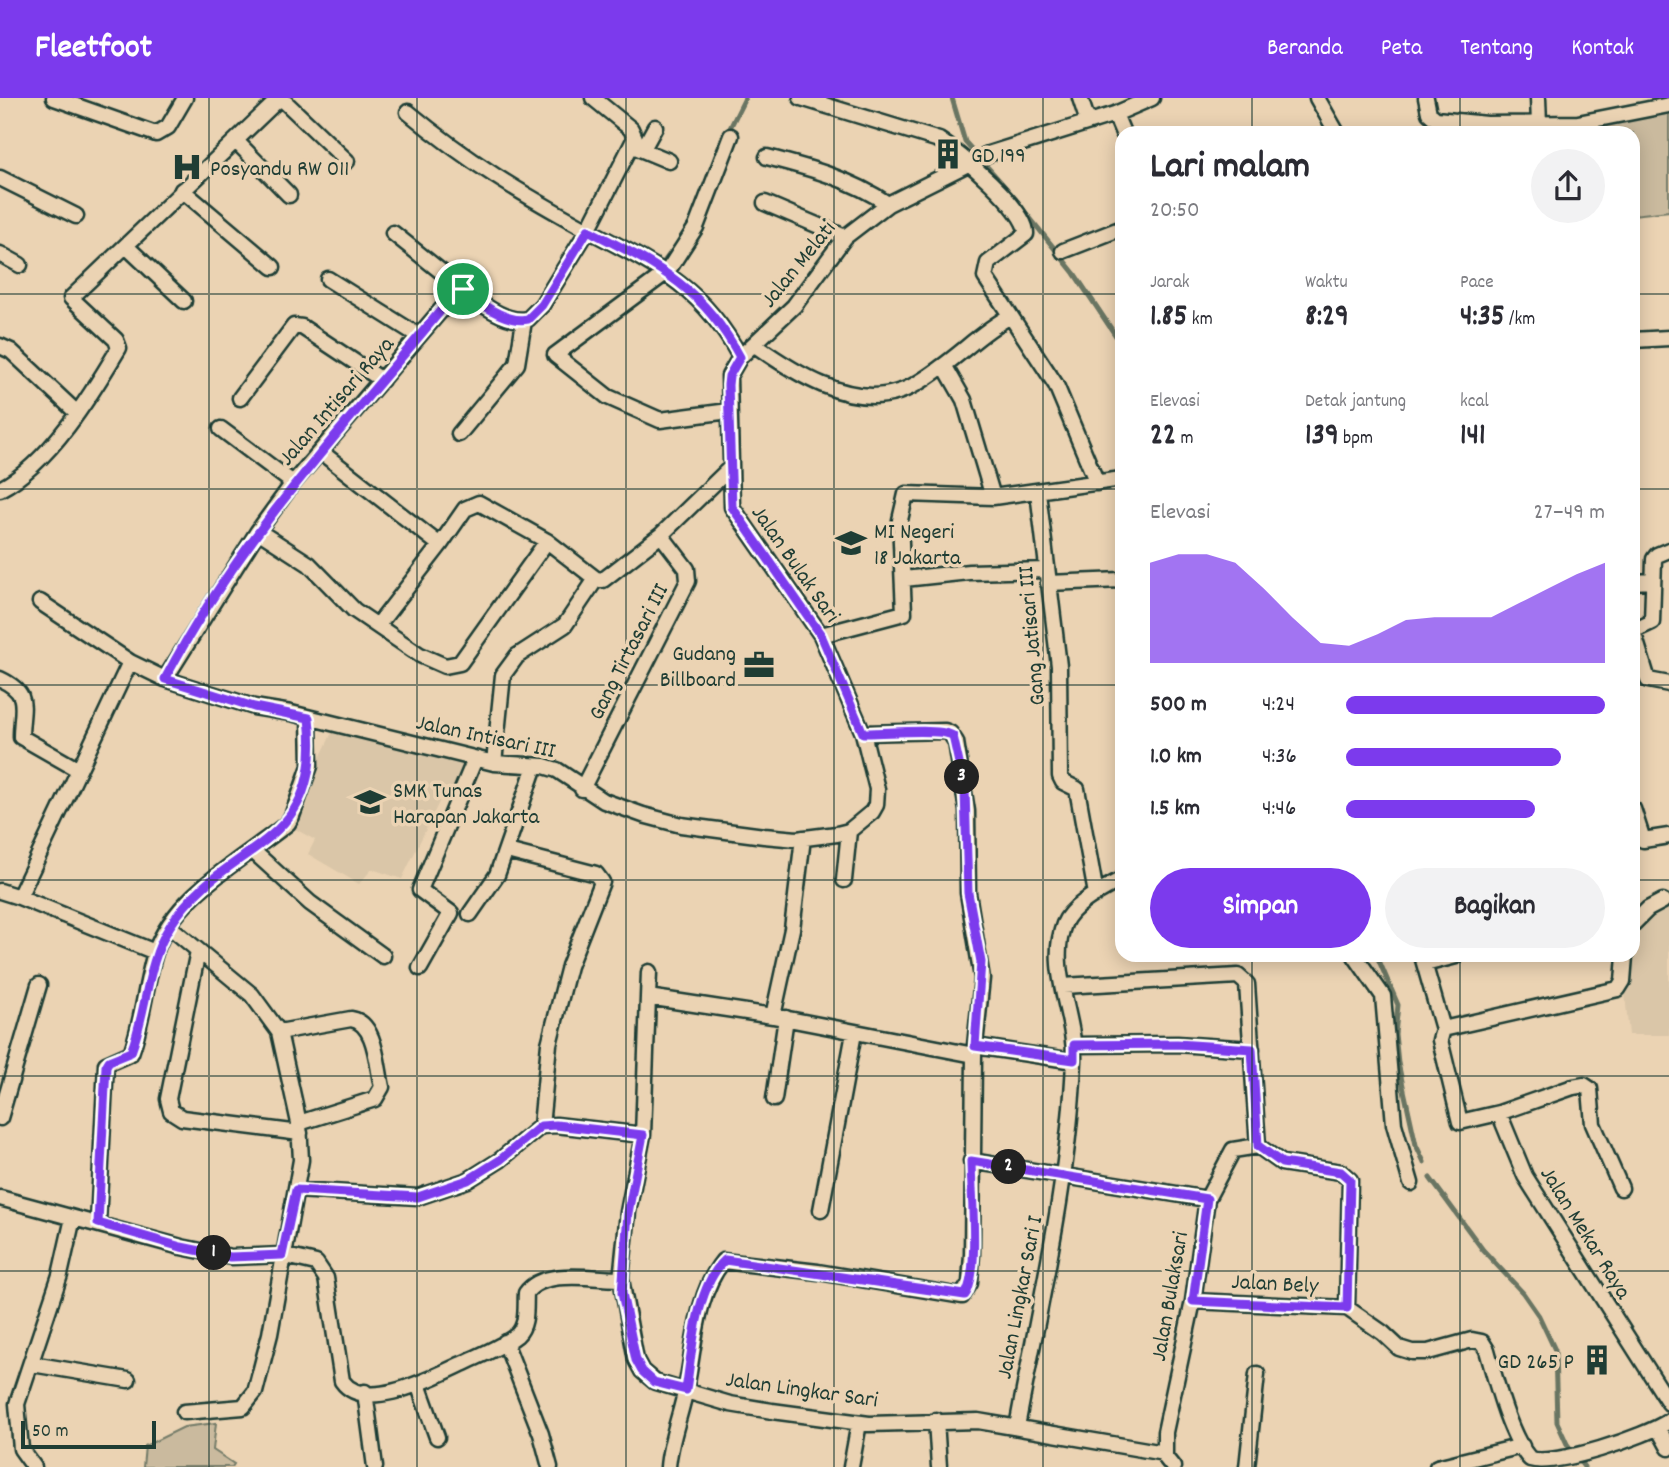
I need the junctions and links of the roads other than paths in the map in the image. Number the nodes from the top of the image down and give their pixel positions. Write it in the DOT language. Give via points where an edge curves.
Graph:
graph roads {
  1 [pos="54,98"];
  2 [pos="185,98"];
  3 [pos="281,98"];
  4 [pos="801,98"];
  5 [pos="1080,98"];
  6 [pos="1152,98"];
  7 [pos="1317,98"];
  8 [pos="1426,98"];
  9 [pos="1538,98"];
  10 [pos="1618,98"];
  11 [pos="595,100"];
  12 [pos="835,103"];
  13 [pos="1669,105"];
  14 [pos="408,112"];
  15 [pos="1115,114"];
  16 [pos="1619,114"];
  17 [pos="1088,122"];
  18 [pos="1539,124"];
  19 [pos="1120,126"];
  20 [pos="1333,126"];
  21 [pos="654,127"];
  22 [pos="731,136"];
  23 [pos="236,141"];
  24 [pos="638,148"];
  25 [pos="767,157"];
  26 [pos="347,161"];
  27 [pos="669,161"];
  28 [pos="968,163"];
  29 [pos="0,178"];
  30 [pos="182,190"];
  31 [pos="289,195"];
  32 [pos="765,203"];
  33 [pos="888,204"];
  34 [pos="76,216"];
  35 [pos="588,230"];
  36 [pos="1115,231"];
  37 [pos="393,233"];
  38 [pos="845,237"];
  39 [pos="126,246"];
  40 [pos="1063,251"];
  41 [pos="0,254"];
  42 [pos="20,265"];
  43 [pos="273,267"];
  44 [pos="661,268"];
  45 [pos="328,279"];
  46 [pos="463,289"];
  47 [pos="184,301"];
  48 [pos="1009,317"];
  49 [pos="524,320"];
  50 [pos="419,336"];
  51 [pos="1669,338"];
  52 [pos="1640,340"];
  53 [pos="755,345"];
  54 [pos="4,353"];
  55 [pos="740,357"];
  56 [pos="944,365"];
  57 [pos="382,380"];
  58 [pos="240,398"];
  59 [pos="729,411"];
  60 [pos="76,412"];
  61 [pos="221,429"];
  62 [pos="459,434"];
  63 [pos="321,452"];
  64 [pos="730,468"];
  65 [pos="1115,480"];
  66 [pos="293,483"];
  67 [pos="1097,483"];
  68 [pos="0,489"];
  69 [pos="1038,492"];
  70 [pos="993,496"];
  71 [pos="258,531"];
  72 [pos="661,536"];
  73 [pos="547,541"];
  74 [pos="440,545"];
  75 [pos="1669,550"];
  76 [pos="1047,576"];
  77 [pos="596,579"];
  78 [pos="904,579"];
  79 [pos="1115,580"];
  80 [pos="1653,581"];
  81 [pos="1640,582"];
  82 [pos="40,602"];
  83 [pos="379,625"];
  84 [pos="1640,628"];
  85 [pos="821,635"];
  86 [pos="1640,654"];
  87 [pos="131,662"];
  88 [pos="0,679"];
  89 [pos="165,679"];
  90 [pos="1669,684"];
  91 [pos="309,718"];
  92 [pos="863,733"];
  93 [pos="475,759"];
  94 [pos="494,763"];
  95 [pos="535,766"];
  96 [pos="77,769"];
  97 [pos="582,789"];
  98 [pos="849,831"];
  99 [pos="1640,832"];
  100 [pos="1669,836"];
  101 [pos="803,838"];
  102 [pos="253,851"];
  103 [pos="507,851"];
  104 [pos="844,880"];
  105 [pos="1115,883"];
  106 [pos="0,891"];
  107 [pos="1096,894"];
  108 [pos="19,898"];
  109 [pos="1663,901"];
  110 [pos="470,914"];
  111 [pos="1640,917"];
  112 [pos="170,926"];
  113 [pos="198,951"];
  114 [pos="155,952"];
  115 [pos="383,956"];
  116 [pos="1359,962"];
  117 [pos="1425,962"];
  118 [pos="1625,962"];
  119 [pos="420,968"];
  120 [pos="649,972"];
  121 [pos="39,985"];
  122 [pos="1063,986"];
  123 [pos="648,997"];
  124 [pos="780,1017"];
  125 [pos="1443,1028"];
  126 [pos="279,1032"];
  127 [pos="854,1033"];
  128 [pos="1074,1045"];
  129 [pos="1252,1049"];
  130 [pos="974,1051"];
  131 [pos="1074,1060"];
  132 [pos="4,1091"];
  133 [pos="774,1099"];
  134 [pos="1499,1113"];
  135 [pos="0,1118"];
  136 [pos="541,1126"];
  137 [pos="300,1128"];
  138 [pos="643,1135"];
  139 [pos="1258,1146"];
  140 [pos="971,1161"];
  141 [pos="1064,1176"];
  142 [pos="1411,1183"];
  143 [pos="1621,1188"];
  144 [pos="296,1190"];
  145 [pos="0,1198"];
  146 [pos="1207,1199"];
  147 [pos="821,1210"];
  148 [pos="72,1218"];
  149 [pos="98,1223"];
  150 [pos="282,1255"];
  151 [pos="621,1279"];
  152 [pos="1193,1301"];
  153 [pos="1347,1308"];
  154 [pos="505,1342"];
  155 [pos="32,1364"];
  156 [pos="1256,1374"];
  157 [pos="128,1380"];
  158 [pos="418,1384"];
  159 [pos="686,1390"];
  160 [pos="365,1392"];
  161 [pos="1669,1404"];
  162 [pos="184,1412"];
  163 [pos="936,1420"];
  164 [pos="859,1423"];
  165 [pos="1663,1425"];
  166 [pos="1017,1427"];
  167 [pos="437,1437"];
  168 [pos="1522,1446"];
  169 [pos="1669,1448"];
  170 [pos="1164,1453"];
  171 [pos="1532,1464"];
  172 [pos="1568,1465"];
  173 [pos="34,1467"];
  174 [pos="375,1467"];
  175 [pos="550,1467"];
  176 [pos="668,1467"];
  177 [pos="851,1467"];
  178 [pos="939,1467"];
  179 [pos="1173,1467"];
  180 [pos="1247,1467"];
  181 [pos="1437,1467"];
  1 -- 2 [label="street" via="156,134 168,127"];
  3 -- 23 [label="street"];
  3 -- 26 [label="street"];
  4 -- 12 [label="street"];
  5 -- 17 [label="street"];
  6 -- 15 [label="street, Jalan Melati"];
  7 -- 20 [label="street"];
  8 -- 18 [label="street" via="1429,113 1436,119"];
  9 -- 18 [label="street"];
  10 -- 16 [label="street"];
  11 -- 24 [label="street" via="633,132"];
  12 -- 28 [label="street" via="939,140"];
  13 -- 16 [label="street"];
  14 -- 35 [label="street" via="458,154"];
  15 -- 17 [label="street, Jalan Melati"];
  15 -- 19 [label="street"];
  16 -- 18 [label="street"];
  17 -- 28 [label="street, Jalan Melati"];
  21 -- 24 [label="street"];
  22 -- 44 [label="street" via="696,227"];
  23 -- 30 [label="street"];
  23 -- 31 [label="street"];
  24 -- 27 [label="street"];
  24 -- 35 [label="street"];
  25 -- 33 [label="street" via="832,175 865,188"];
  28 -- 33 [label="street, Jalan Melati"];
  28 -- 48 [label="street" via="1005,197 1026,225 1024,237 985,269 985,277"];
  29 -- 34 [label="street"];
  30 -- 39 [label="street"];
  30 -- 43 [label="street"];
  32 -- 38 [label="street"];
  33 -- 38 [label="street, Jalan Melati"];
  35 -- 44 [label="street"];
  35 -- 49 [label="street" via="537,312"];
  36 -- 40 [label="street"];
  37 -- 46 [label="street"];
  38 -- 53 [label="street, Jalan Melati" via="794,306"];
  39 -- 47 [label="street"];
  39 -- 60 [label="street" via="71,298 119,345"];
  41 -- 42 [label="street"];
  44 -- 55 [label="street" via="711,313"];
  44 -- 59 [label="street" via="555,355 608,397 660,419"];
  45 -- 50 [label="street"];
  46 -- 49 [label="street" via="512,319"];
  46 -- 50 [label="street, Jalan Intisari Raya"];
  48 -- 56 [label="street"];
  48 -- 67 [label="street" via="1056,385"];
  49 -- 62 [label="street" via="517,365"];
  50 -- 57 [label="street, Jalan Intisari Raya"];
  51 -- 52 [label="street"];
  53 -- 55 [label="street, Jalan Melati"];
  53 -- 56 [label="street" via="837,391 899,392"];
  54 -- 60 [label="street"];
  55 -- 59 [label="street, Jalan Bulak Sari" via="729,376"];
  56 -- 70 [label="street" via="964,400"];
  57 -- 58 [label="street" via="294,326"];
  57 -- 63 [label="street, Jalan Intisari Raya"];
  59 -- 64 [label="street, Jalan Bulak Sari"];
  60 -- 68 [label="street" via="39,460"];
  61 -- 66 [label="street"];
  63 -- 66 [label="street, Jalan Intisari Raya"];
  63 -- 74 [label="street"];
  64 -- 72 [label="street"];
  64 -- 85 [label="street, Jalan Bulak Sari" via="729,499 737,518"];
  65 -- 67 [label="street"];
  66 -- 71 [label="street, Jalan Intisari Raya"];
  67 -- 69 [label="street"];
  69 -- 70 [label="street"];
  69 -- 76 [label="street, Gang Jatisari III"];
  70 -- 78 [label="street" via="906,494 900,520"];
  71 -- 83 [label="street" via="309,564 354,610"];
  71 -- 89 [label="street, Jalan Intisari Raya"];
  72 -- 77 [label="street" via="610,578"];
  72 -- 97 [label="street, Gang Tirtasari III" via="685,566 688,580"];
  73 -- 74 [label="street" via="479,503 465,509"];
  73 -- 77 [label="street"];
  73 -- 83 [label="street" via="460,663 435,663"];
  74 -- 83 [label="street"];
  75 -- 80 [label="street" via="1656,557"];
  76 -- 78 [label="street" via="969,572"];
  76 -- 79 [label="street"];
  76 -- 107 [label="street, Gang Jatisari III" via="1059,666 1060,776 1077,789"];
  77 -- 94 [label="street" via="565,625 517,656 503,675"];
  78 -- 85 [label="street" via="904,613"];
  80 -- 81 [label="street"];
  80 -- 84 [label="street" via="1652,622"];
  82 -- 87 [label="street"];
  85 -- 92 [label="street, Jalan Bulak Sari"];
  86 -- 90 [label="street" via="1648,680"];
  87 -- 89 [label="street"];
  87 -- 96 [label="street"];
  88 -- 96 [label="street" via="15,686 23,698 21,737"];
  89 -- 91 [label="street, Jalan Intisari III" via="254,707"];
  91 -- 93 [label="street, Jalan Intisari III"];
  91 -- 102 [label="street" via="310,766 295,809 288,823"];
  92 -- 98 [label="street" via="877,798 872,812"];
  92 -- 130 [label="street" via="944,731 956,742 967,811 968,893 982,978"];
  93 -- 94 [label="street, Jalan Intisari III"];
  93 -- 119 [label="street" via="420,891 451,913"];
  94 -- 95 [label="street, Jalan Intisari III"];
  95 -- 97 [label="street, Jalan Intisari III" via="557,770"];
  95 -- 103 [label="street"];
  96 -- 108 [label="street"];
  97 -- 101 [label="street, Jalan Intisari III" via="662,821"];
  98 -- 101 [label="street, Jalan Intisari III"];
  98 -- 104 [label="street"];
  99 -- 100 [label="street" via="1643,840"];
  101 -- 124 [label="street"];
  102 -- 112 [label="street" via="191,899"];
  102 -- 115 [label="street" via="310,903"];
  103 -- 110 [label="street" via="497,875"];
  103 -- 136 [label="street" via="597,874 602,882 569,966 549,1044"];
  105 -- 107 [label="street, Jalan Lingkar Sari I"];
  106 -- 108 [label="street"];
  107 -- 122 [label="street, Jalan Lingkar Sari I" via="1064,925"];
  108 -- 114 [label="street"];
  109 -- 111 [label="street"];
  112 -- 113 [label="street"];
  112 -- 114 [label="street"];
  113 -- 126 [label="street" via="253,995"];
  113 -- 137 [label="street" via="168,1099 170,1111 182,1118"];
  114 -- 149 [label="street" via="135,1042 129,1055 112,1059 106,1066"];
  116 -- 142 [label="street" via="1383,996 1394,1124"];
  117 -- 125 [label="street"];
  118 -- 125 [label="street" via="1618,989"];
  120 -- 123 [label="street, Jalan Lingkar Sari"];
  121 -- 132 [label="street"];
  122 -- 128 [label="street, Jalan Lingkar Sari I"];
  122 -- 129 [label="street" via="1238,976 1247,984"];
  123 -- 124 [label="street"];
  123 -- 138 [label="street, Jalan Lingkar Sari"];
  124 -- 127 [label="street"];
  124 -- 133 [label="street"];
  125 -- 134 [label="street" via="1440,1040 1460,1122"];
  126 -- 137 [label="street"];
  126 -- 137 [label="street" via="360,1021 368,1028 382,1087 374,1099"];
  127 -- 130 [label="street"];
  127 -- 147 [label="street"];
  128 -- 129 [label="street"];
  128 -- 131 [label="street, Jalan Lingkar Sari I"];
  129 -- 139 [label="street"];
  130 -- 131 [label="street"];
  130 -- 140 [label="street"];
  131 -- 141 [label="street, Jalan Lingkar Sari I"];
  132 -- 135 [label="street"];
  134 -- 143 [label="street" via="1573,1087 1590,1089 1593,1124"];
  134 -- 161 [label="street, Jalan Mekar Raya" via="1525,1176"];
  136 -- 138 [label="street"];
  136 -- 144 [label="street" via="468,1180 418,1197"];
  137 -- 144 [label="street"];
  138 -- 151 [label="street, Jalan Lingkar Sari"];
  139 -- 146 [label="street" via="1233,1150"];
  139 -- 153 [label="street" via="1282,1163 1341,1172 1350,1180"];
  140 -- 141 [label="street"];
  140 -- 159 [label="street" via="972,1254 965,1295 725,1260 716,1270 699,1312"];
  141 -- 146 [label="street"];
  141 -- 166 [label="street, Jalan Lingkar Sari I"];
  144 -- 150 [label="street"];
  145 -- 148 [label="street"];
  146 -- 152 [label="street, Jalan Bulaksari"];
  148 -- 149 [label="street"];
  148 -- 155 [label="street"];
  149 -- 150 [label="street" via="230,1257"];
  150 -- 160 [label="street" via="316,1263 324,1270 342,1381"];
  150 -- 162 [label="street" via="270,1334 252,1398 243,1407"];
  151 -- 154 [label="street" via="564,1278 538,1283 526,1293 522,1328"];
  151 -- 159 [label="street, Jalan Lingkar Sari" via="642,1371 654,1382"];
  152 -- 153 [label="street, Jalan Bely"];
  152 -- 170 [label="street, Jalan Bulaksari"];
  153 -- 168 [label="street, Jalan Bely" via="1405,1351 1428,1352 1472,1340 1482,1342"];
  154 -- 158 [label="street"];
  154 -- 175 [label="street"];
  155 -- 157 [label="street"];
  155 -- 173 [label="street" via="17,1418 21,1448"];
  156 -- 180 [label="street"];
  158 -- 160 [label="street" via="399,1391"];
  158 -- 167 [label="street"];
  159 -- 164 [label="street, Jalan Lingkar Sari" via="730,1404"];
  159 -- 176 [label="street"];
  160 -- 174 [label="street"];
  163 -- 164 [label="street, Jalan Lingkar Sari"];
  163 -- 166 [label="street, Jalan Lingkar Sari"];
  163 -- 178 [label="street"];
  164 -- 177 [label="street"];
  165 -- 169 [label="street"];
  165 -- 172 [label="street, Jalan Bely"];
  166 -- 170 [label="street, Jalan Lingkar Sari"];
  168 -- 171 [label="street, Jalan Bely"];
  168 -- 181 [label="street"];
  170 -- 179 [label="street"];
  171 -- 172 [label="street, Jalan Bely"];
}
